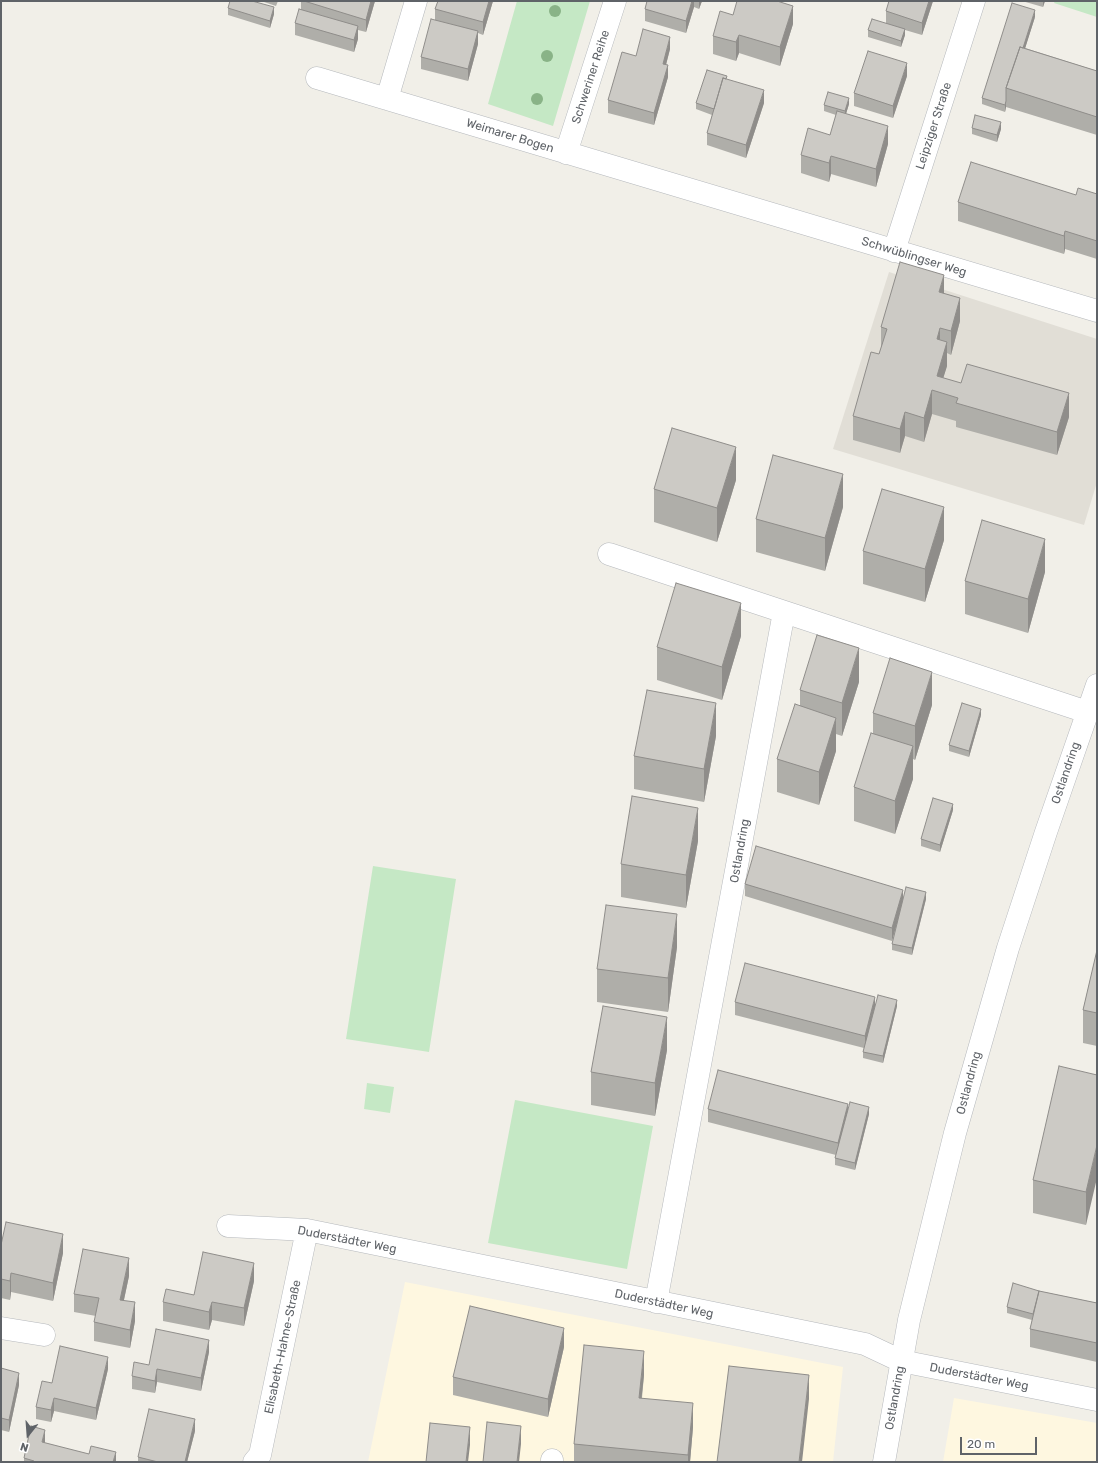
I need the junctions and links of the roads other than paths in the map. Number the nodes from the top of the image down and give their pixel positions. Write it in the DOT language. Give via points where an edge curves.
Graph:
graph roads {
  1 [pos="416,1"];
  2 [pos="615,1"];
  3 [pos="974,1"];
  4 [pos="317,78"];
  5 [pos="387,99"];
  6 [pos="566,153"];
  7 [pos="731,202"];
  8 [pos="894,251"];
  9 [pos="1097,311"];
  10 [pos="609,554"];
  11 [pos="784,612"];
  12 [pos="1097,685"];
  13 [pos="1087,712"];
  14 [pos="228,1226"];
  15 [pos="307,1230"];
  16 [pos="656,1302"];
  17 [pos="1,1328"];
  18 [pos="44,1335"];
  19 [pos="901,1361"];
  20 [pos="1097,1400"];
  21 [pos="254,1462"];
  22 [pos="884,1462"];
  1 -- 5 [label="street"];
  2 -- 6 [label="street, Schweriner Reihe"];
  3 -- 8 [label="street, Leipziger Straße"];
  4 -- 5 [label="street, Weimarer Bogen"];
  5 -- 6 [label="street, Weimarer Bogen"];
  6 -- 7 [label="street, Weimarer Bogen"];
  7 -- 8 [label="street, Schwüblingser Weg"];
  8 -- 9 [label="street, Schwüblingser Weg"];
  10 -- 11 [label="street"];
  11 -- 13 [label="street"];
  11 -- 16 [label="street, Ostlandring"];
  12 -- 13 [label="street, Ostlandring"];
  13 -- 19 [label="street, Ostlandring" via="1012,933 986,1021 953,1141"];
  14 -- 15 [label="street, Duderstädter Weg"];
  15 -- 16 [label="street, Duderstädter Weg"];
  15 -- 21 [label="street, Elisabeth-Hahne-Straße" via="260,1455"];
  16 -- 19 [label="street, Duderstädter Weg" via="864,1344"];
  17 -- 18 [label="street"];
  19 -- 20 [label="street, Duderstädter Weg"];
  19 -- 22 [label="street, Ostlandring"];
}
